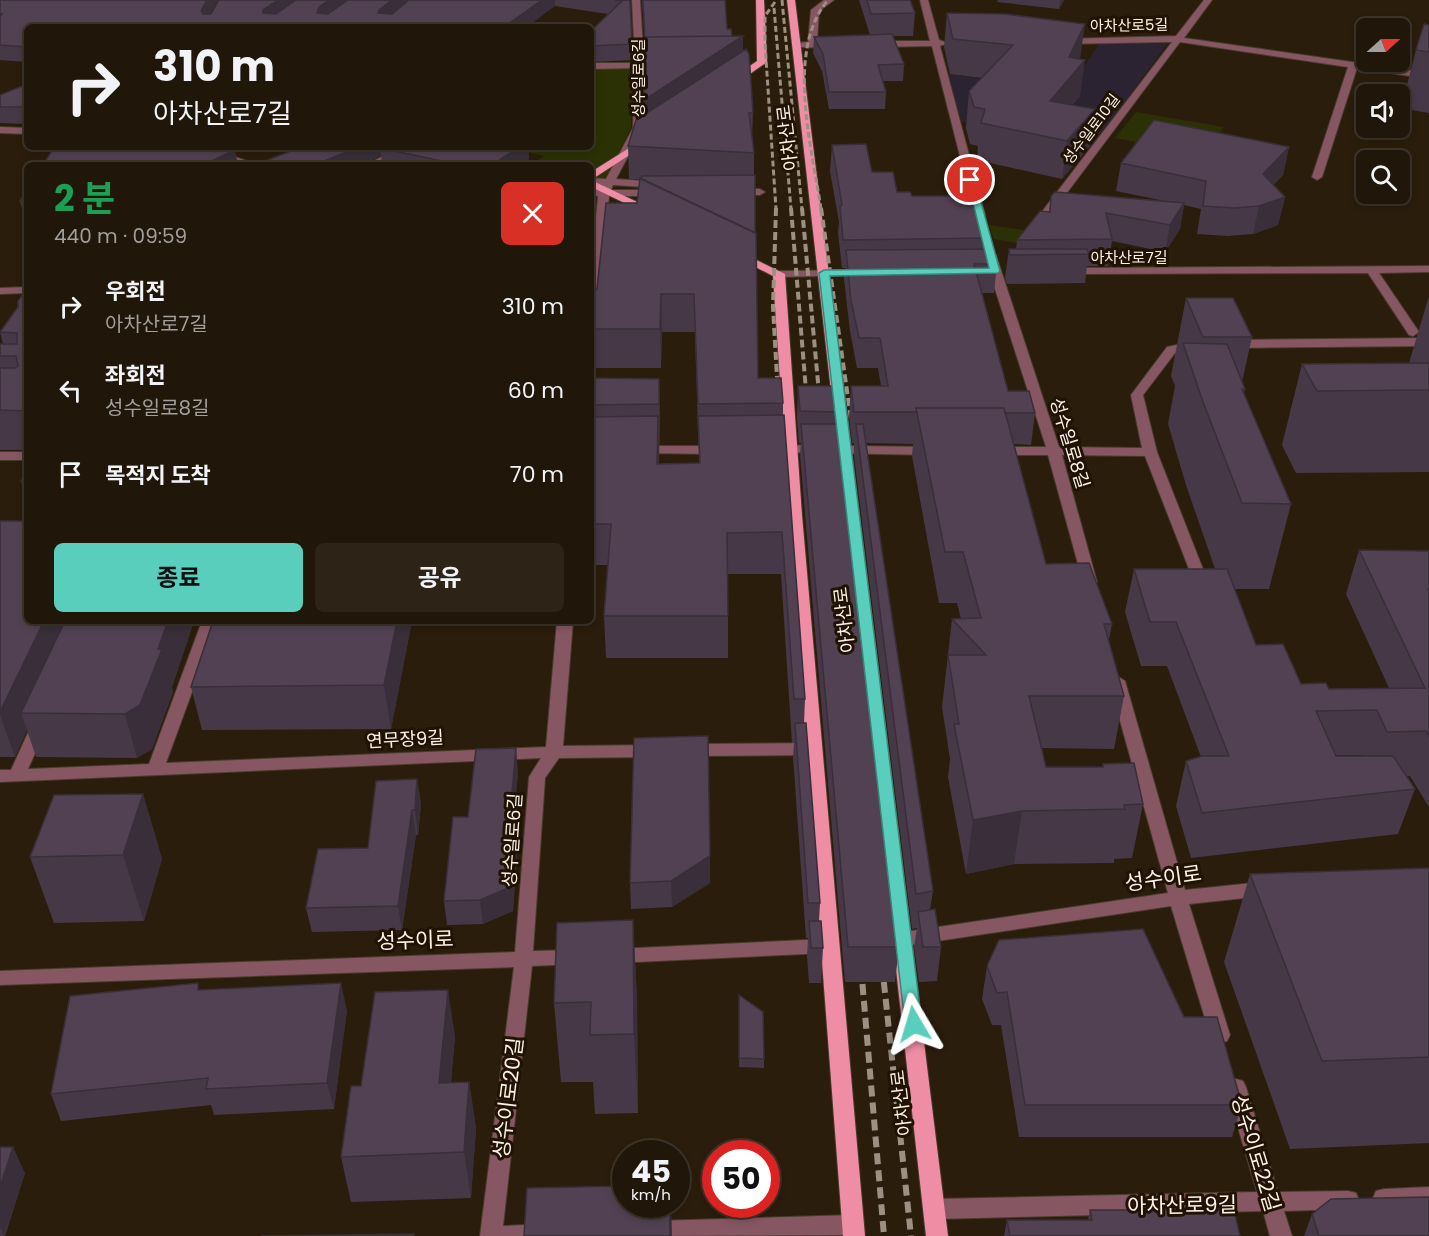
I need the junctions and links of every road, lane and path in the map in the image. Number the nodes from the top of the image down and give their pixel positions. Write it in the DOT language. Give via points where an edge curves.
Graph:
graph roads {
  1 [pos="636,0"];
  2 [pos="760,0"];
  3 [pos="791,0"];
  4 [pos="830,0"];
  5 [pos="924,0"];
  6 [pos="1208,0"];
  7 [pos="1176,39"];
  8 [pos="1050,41"];
  9 [pos="934,43"];
  10 [pos="957,43"];
  11 [pos="843,44"];
  12 [pos="866,44"];
  13 [pos="796,45"];
  14 [pos="812,45"];
  15 [pos="762,62"];
  16 [pos="741,63"];
  17 [pos="640,65"];
  18 [pos="663,65"];
  19 [pos="1353,65"];
  20 [pos="594,66"];
  21 [pos="1429,76"];
  22 [pos="724,88"];
  23 [pos="0,130"];
  24 [pos="24,131"];
  25 [pos="658,133"];
  26 [pos="206,150"];
  27 [pos="402,150"];
  28 [pos="244,162"];
  29 [pos="377,162"];
  30 [pos="1317,177"];
  31 [pos="594,178"];
  32 [pos="594,180"];
  33 [pos="594,182"];
  34 [pos="594,193"];
  35 [pos="604,193"];
  36 [pos="664,218"];
  37 [pos="982,225"];
  38 [pos="1031,234"];
  39 [pos="988,248"];
  40 [pos="727,249"];
  41 [pos="1429,268"];
  42 [pos="1371,269"];
  43 [pos="1052,271"];
  44 [pos="875,272"];
  45 [pos="824,273"];
  46 [pos="779,274"];
  47 [pos="24,290"];
  48 [pos="0,291"];
  49 [pos="594,296"];
  50 [pos="1413,332"];
  51 [pos="1429,342"];
  52 [pos="767,449"];
  53 [pos="789,449"];
  54 [pos="626,450"];
  55 [pos="732,450"];
  56 [pos="844,450"];
  57 [pos="947,451"];
  58 [pos="982,451"];
  59 [pos="1054,452"];
  60 [pos="1150,452"];
  61 [pos="0,456"];
  62 [pos="24,456"];
  63 [pos="1205,592"];
  64 [pos="1095,598"];
  65 [pos="209,624"];
  66 [pos="565,624"];
  67 [pos="1113,666"];
  68 [pos="44,714"];
  69 [pos="813,749"];
  70 [pos="554,752"];
  71 [pos="155,771"];
  72 [pos="8,776"];
  73 [pos="1282,887"];
  74 [pos="1178,898"];
  75 [pos="904,939"];
  76 [pos="832,946"];
  77 [pos="522,959"];
  78 [pos="0,978"];
  79 [pos="1224,1049"];
  80 [pos="1231,1071"];
  81 [pos="1429,1196"];
  82 [pos="1272,1203"];
  83 [pos="935,1209"];
  84 [pos="854,1231"];
  85 [pos="634,1232"];
  86 [pos="563,1234"];
  87 [pos="491,1236"];
  88 [pos="938,1236"];
  89 [pos="1281,1236"];
  1 -- 17 [label="street, 성수일로6길"];
  2 -- 15 [label="main road"];
  3 -- 13 [label="main road, 아차산로"];
  4 -- 14 [label="street" via="815,10"];
  5 -- 9 [label="street"];
  6 -- 7 [label="street, 성수일로10길"];
  7 -- 8 [label="street, 아차산로5길"];
  7 -- 19 [label="street, 아차산로5길"];
  7 -- 38 [label="street, 성수일로10길"];
  9 -- 10 [label="street"];
  9 -- 12 [label="street"];
  9 -- 37 [label="street"];
  11 -- 14 [label="street"];
  13 -- 14 [label="street"];
  13 -- 45 [label="main road, 아차산로"];
  15 -- 16 [label="street"];
  15 -- 22 [label="main road"];
  17 -- 18 [label="street"];
  17 -- 20 [label="street"];
  17 -- 35 [label="street, 성수일로6길" via="638,128"];
  19 -- 21 [label="street, 아차산로5길"];
  19 -- 30 [label="street"];
  23 -- 24 [label="street"];
  25 -- 31 [label="main road"];
  26 -- 28 [label="street"];
  27 -- 29 [label="street"];
  32 -- 35 [label="street" via="667,189"];
  33 -- 36 [label="main road"];
  34 -- 35 [label="street"];
  35 -- 49 [label="street, 성수일로6길"];
  39 -- 59 [label="street, 성수일로8길"];
  40 -- 46 [label="main road"];
  41 -- 42 [label="street, 아차산로7길"];
  42 -- 43 [label="street, 아차산로7길"];
  42 -- 50 [label="street"];
  44 -- 45 [label="street"];
  45 -- 46 [label="street"];
  45 -- 56 [label="main road, 아차산로"];
  46 -- 53 [label="main road"];
  47 -- 48 [label="street"];
  51 -- 60 [label="street" via="1214,344 1171,350 1137,395"];
  52 -- 53 [label="street"];
  53 -- 56 [label="street"];
  53 -- 69 [label="main road"];
  54 -- 55 [label="street"];
  56 -- 57 [label="street"];
  56 -- 75 [label="main road, 아차산로"];
  58 -- 59 [label="street"];
  59 -- 60 [label="street"];
  59 -- 64 [label="street, 성수일로8길"];
  60 -- 63 [label="street"];
  61 -- 62 [label="street"];
  65 -- 71 [label="street"];
  66 -- 70 [label="street, 성수일로6길"];
  67 -- 74 [label="street"];
  68 -- 72 [label="street"];
  69 -- 70 [label="street, 연무장9길"];
  69 -- 76 [label="main road"];
  70 -- 71 [label="street, 연무장9길"];
  70 -- 77 [label="street, 성수일로6길" via="537,777"];
  71 -- 72 [label="street, 연무장9길"];
  73 -- 74 [label="street, 성수이로"];
  74 -- 75 [label="street, 성수이로"];
  74 -- 79 [label="street"];
  75 -- 83 [label="main road, 아차산로"];
  76 -- 77 [label="street, 성수이로"];
  76 -- 84 [label="main road"];
  77 -- 78 [label="street, 성수이로"];
  77 -- 87 [label="street, 성수이로20길"];
  80 -- 82 [label="street, 성수이로22길"];
  81 -- 82 [label="street, 아차산로9길"];
  82 -- 83 [label="street, 아차산로9길"];
  82 -- 89 [label="street, 성수이로22길"];
  83 -- 88 [label="main road, 아차산로"];
  84 -- 85 [label="street"];
  86 -- 87 [label="street"];
}
